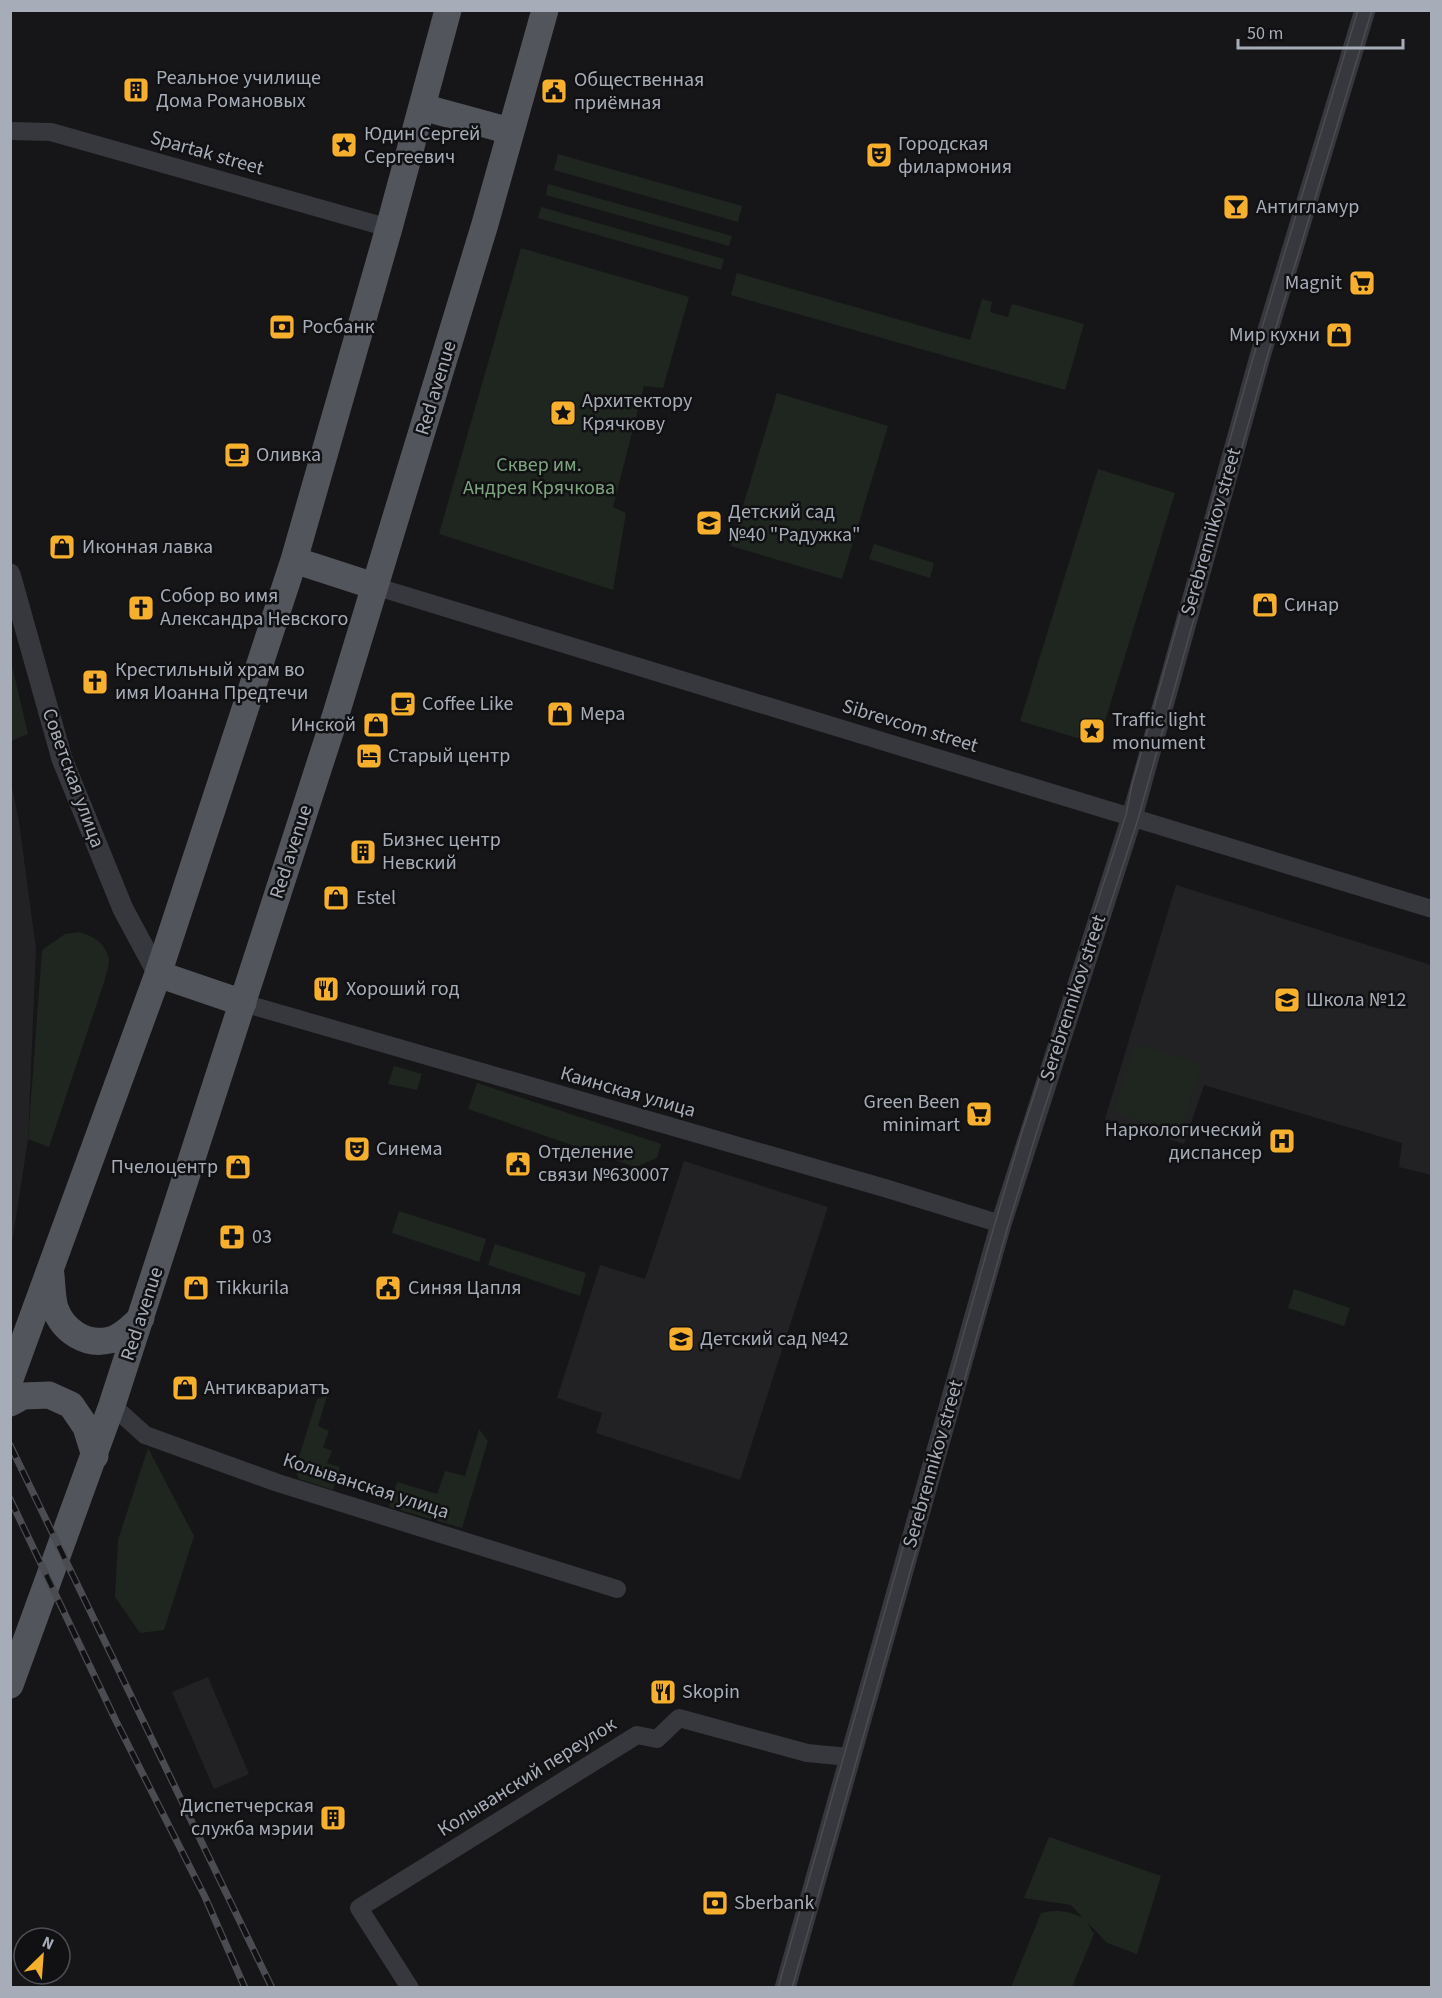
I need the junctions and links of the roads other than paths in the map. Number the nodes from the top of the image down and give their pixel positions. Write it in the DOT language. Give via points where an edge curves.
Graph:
graph roads {
  1 [pos="448,10"];
  2 [pos="545,10"];
  3 [pos="1365,10"];
  4 [pos="422,107"];
  5 [pos="10,131"];
  6 [pos="510,131"];
  7 [pos="389,228"];
  8 [pos="294,560"];
  9 [pos="10,574"];
  10 [pos="374,586"];
  11 [pos="1132,817"];
  12 [pos="1431,909"];
  13 [pos="158,974"];
  14 [pos="243,1003"];
  15 [pos="1001,1224"];
  16 [pos="50,1271"];
  17 [pos="141,1318"];
  18 [pos="10,1379"];
  19 [pos="10,1403"];
  20 [pos="112,1405"];
  21 [pos="95,1456"];
  22 [pos="616,1589"];
  23 [pos="10,1685"];
  24 [pos="849,1757"];
  25 [pos="410,1988"];
  26 [pos="785,1988"];
  1 -- 4 [label="main road"];
  2 -- 6 [label="main road, Red avenue"];
  3 -- 11 [label="street, Serebrennikov street" via="1261,353"];
  4 -- 6 [label="main road"];
  4 -- 7 [label="main road"];
  5 -- 7 [label="street, Spartak street" via="51,132"];
  6 -- 10 [label="main road, Red avenue" via="486,224"];
  7 -- 8 [label="main road"];
  8 -- 10 [label="main road"];
  8 -- 13 [label="main road"];
  9 -- 13 [label="street, Советская улица" via="62,759 123,909"];
  10 -- 11 [label="street, Sibrevcom street"];
  10 -- 14 [label="main road, Red avenue"];
  11 -- 12 [label="street, Sibrevcom street"];
  11 -- 15 [label="street, Serebrennikov street"];
  13 -- 14 [label="main road"];
  13 -- 16 [label="main road"];
  14 -- 15 [label="street, Каинская улица"];
  14 -- 17 [label="main road, Red avenue"];
  15 -- 24 [label="street, Serebrennikov street"];
  16 -- 17 [label="main road" via="55,1308 68,1331 91,1341 112,1340"];
  16 -- 18 [label="main road"];
  17 -- 20 [label="main road, Red avenue"];
  19 -- 21 [label="main road" via="23,1396 49,1395 71,1405 86,1427"];
  20 -- 21 [label="main road, Red avenue"];
  20 -- 22 [label="street, Колыванская улица" via="145,1435 278,1483"];
  21 -- 23 [label="main road, Red avenue"];
  24 -- 25 [label="street, Колыванский переулок" via="807,1753 680,1718 657,1739 637,1736 359,1908"];
  24 -- 26 [label="street, Serebrennikov street"];
}
